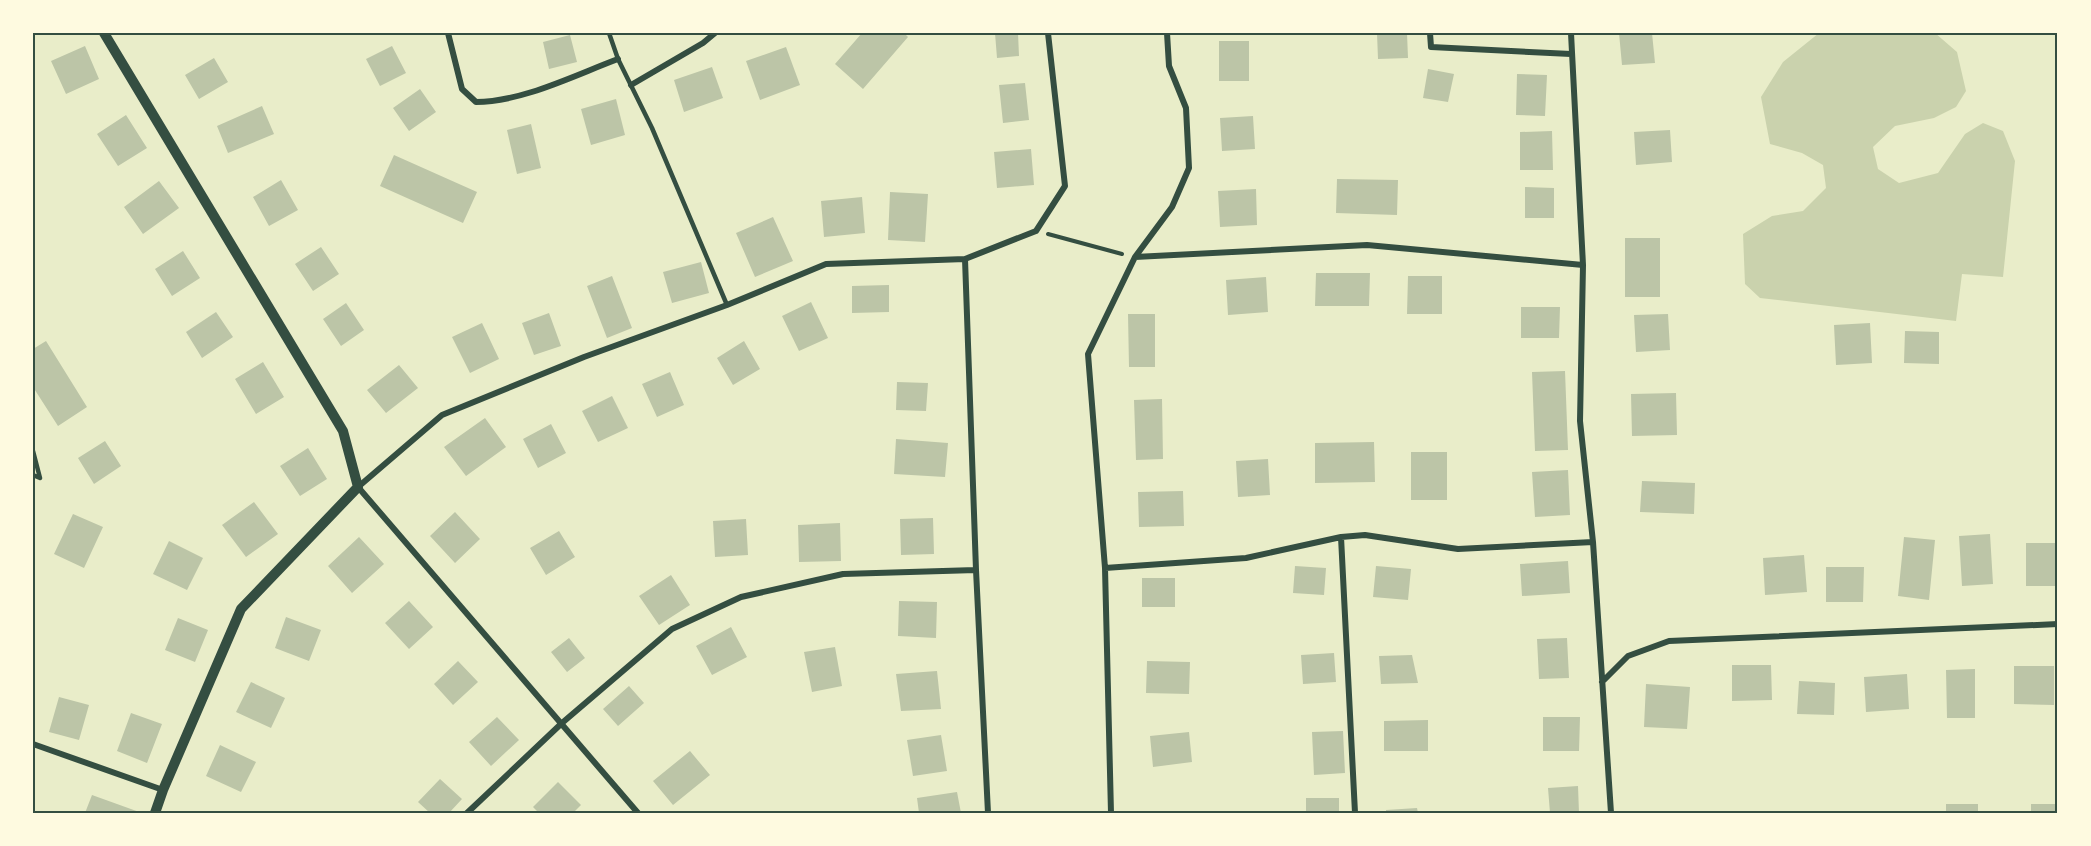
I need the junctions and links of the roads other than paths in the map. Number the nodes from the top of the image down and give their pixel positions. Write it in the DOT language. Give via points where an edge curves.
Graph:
graph roads {
  1 [pos="105,33"];
  2 [pos="448,33"];
  3 [pos="609,33"];
  4 [pos="715,33"];
  5 [pos="1048,33"];
  6 [pos="1167,33"];
  7 [pos="1430,33"];
  8 [pos="1571,33"];
  9 [pos="1571,54"];
  10 [pos="618,59"];
  11 [pos="631,84"];
  12 [pos="1135,257"];
  13 [pos="965,259"];
  14 [pos="1583,265"];
  15 [pos="727,305"];
  16 [pos="33,451"];
  17 [pos="33,476"];
  18 [pos="358,487"];
  19 [pos="1341,537"];
  20 [pos="1593,542"];
  21 [pos="1105,567"];
  22 [pos="976,570"];
  23 [pos="2058,624"];
  24 [pos="1602,682"];
  25 [pos="562,723"];
  26 [pos="33,744"];
  27 [pos="163,790"];
  28 [pos="155,813"];
  29 [pos="467,813"];
  30 [pos="638,813"];
  31 [pos="988,813"];
  32 [pos="1111,813"];
  33 [pos="1355,813"];
  34 [pos="1611,813"];
  1 -- 18 [label="street" via="343,431"];
  2 -- 10 [label="street" via="462,89 476,102 497,102 528,93"];
  3 -- 10 [label="lane"];
  4 -- 11 [label="street"];
  5 -- 13 [label="street" via="1065,186 1036,231"];
  6 -- 12 [label="street" via="1169,66 1186,108 1189,168 1172,207"];
  7 -- 9 [label="street" via="1431,48"];
  8 -- 9 [label="street"];
  9 -- 14 [label="street"];
  10 -- 11 [label="lane"];
  11 -- 15 [label="lane"];
  12 -- 14 [label="street" via="1367,245"];
  12 -- 21 [label="street" via="1088,354"];
  13 -- 15 [label="street" via="826,264"];
  13 -- 22 [label="street"];
  14 -- 20 [label="street" via="1580,421"];
  15 -- 18 [label="street" via="442,415"];
  16 -- 17 [label="lane" via="40,478"];
  18 -- 25 [label="street"];
  18 -- 27 [label="street" via="241,609"];
  19 -- 20 [label="street" via="1365,535 1458,549"];
  19 -- 21 [label="street" via="1246,558"];
  19 -- 33 [label="street"];
  20 -- 24 [label="street"];
  21 -- 32 [label="street"];
  22 -- 25 [label="street" via="843,574 741,597 672,629"];
  22 -- 31 [label="street"];
  23 -- 24 [label="street" via="1669,641 1628,656"];
  24 -- 34 [label="street"];
  25 -- 29 [label="street"];
  25 -- 30 [label="street"];
  26 -- 27 [label="street"];
  27 -- 28 [label="street"];
}
